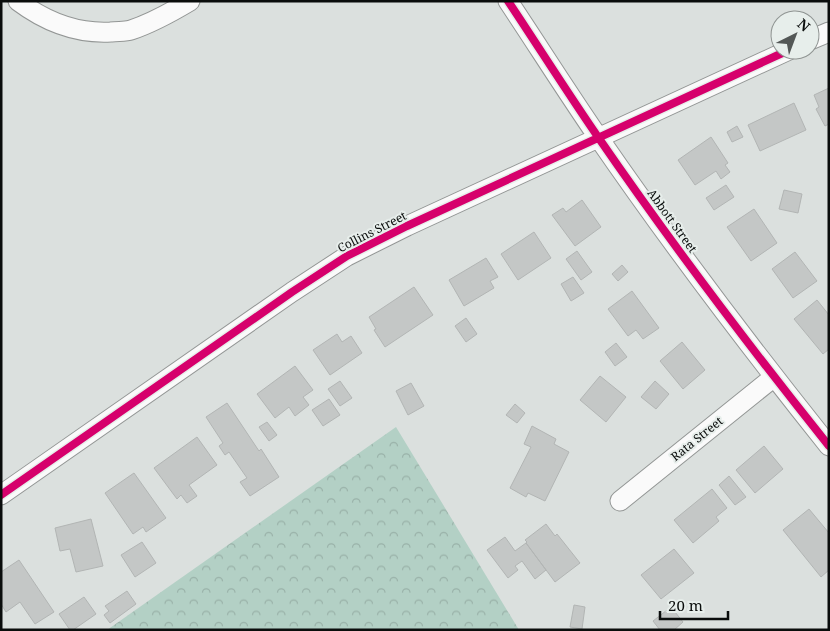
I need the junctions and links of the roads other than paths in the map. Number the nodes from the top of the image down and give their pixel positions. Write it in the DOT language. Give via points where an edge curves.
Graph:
graph roads {
  1 [pos="18,1"];
  2 [pos="190,1"];
  3 [pos="508,1"];
  4 [pos="770,59"];
  5 [pos="598,137"];
  6 [pos="774,377"];
  7 [pos="829,446"];
  8 [pos="1,495"];
  9 [pos="620,501"];
  1 -- 2 [label="street" via="54,24 97,33 128,31 158,20"];
  3 -- 5 [label="street, Abbott Street"];
  4 -- 5 [label="street, Collins Street"];
  5 -- 6 [label="street, Abbott Street"];
  5 -- 8 [label="street, Collins Street" via="347,256"];
  6 -- 7 [label="street, Abbott Street"];
  6 -- 9 [label="street, Rata Street"];
}
